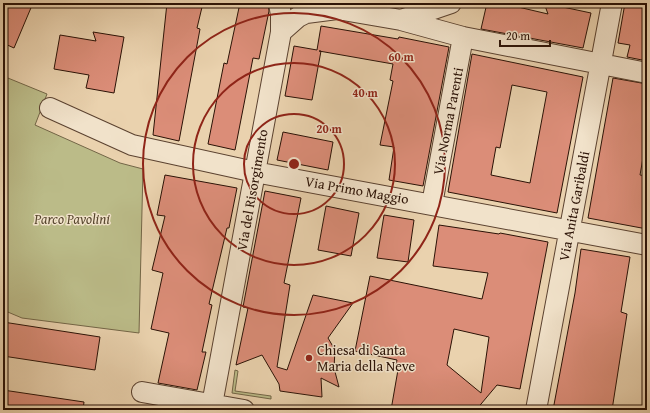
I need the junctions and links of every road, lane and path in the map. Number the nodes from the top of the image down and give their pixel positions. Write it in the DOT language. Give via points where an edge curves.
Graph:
graph roads {
  1 [pos="279,3"];
  2 [pos="451,3"];
  3 [pos="612,3"];
  4 [pos="331,6"];
  5 [pos="401,20"];
  6 [pos="281,32"];
  7 [pos="463,37"];
  8 [pos="601,64"];
  9 [pos="647,73"];
  10 [pos="50,108"];
  11 [pos="255,172"];
  12 [pos="432,204"];
  13 [pos="570,231"];
  14 [pos="647,245"];
  15 [pos="142,392"];
  16 [pos="212,407"];
  17 [pos="244,410"];
  18 [pos="536,410"];
  1 -- 6 [label="street, Via del Risorgimento"];
  2 -- 5 [label="street"];
  3 -- 8 [label="street, Via Anita Garibaldi"];
  4 -- 5 [label="street"];
  4 -- 6 [label="street" via="298,16"];
  5 -- 7 [label="street"];
  6 -- 11 [label="street, Via del Risorgimento"];
  7 -- 8 [label="street"];
  7 -- 12 [label="street, Via Norma Parenti"];
  8 -- 9 [label="street"];
  8 -- 13 [label="street, Via Anita Garibaldi"];
  10 -- 11 [label="street, Via Primo Maggio" via="132,145"];
  11 -- 12 [label="street, Via Primo Maggio"];
  11 -- 16 [label="street, Via del Risorgimento"];
  12 -- 13 [label="street, Via Primo Maggio"];
  13 -- 14 [label="street, Via Primo Maggio"];
  13 -- 18 [label="street, Via Anita Garibaldi"];
  15 -- 16 [label="street"];
  16 -- 17 [label="street"];
}
